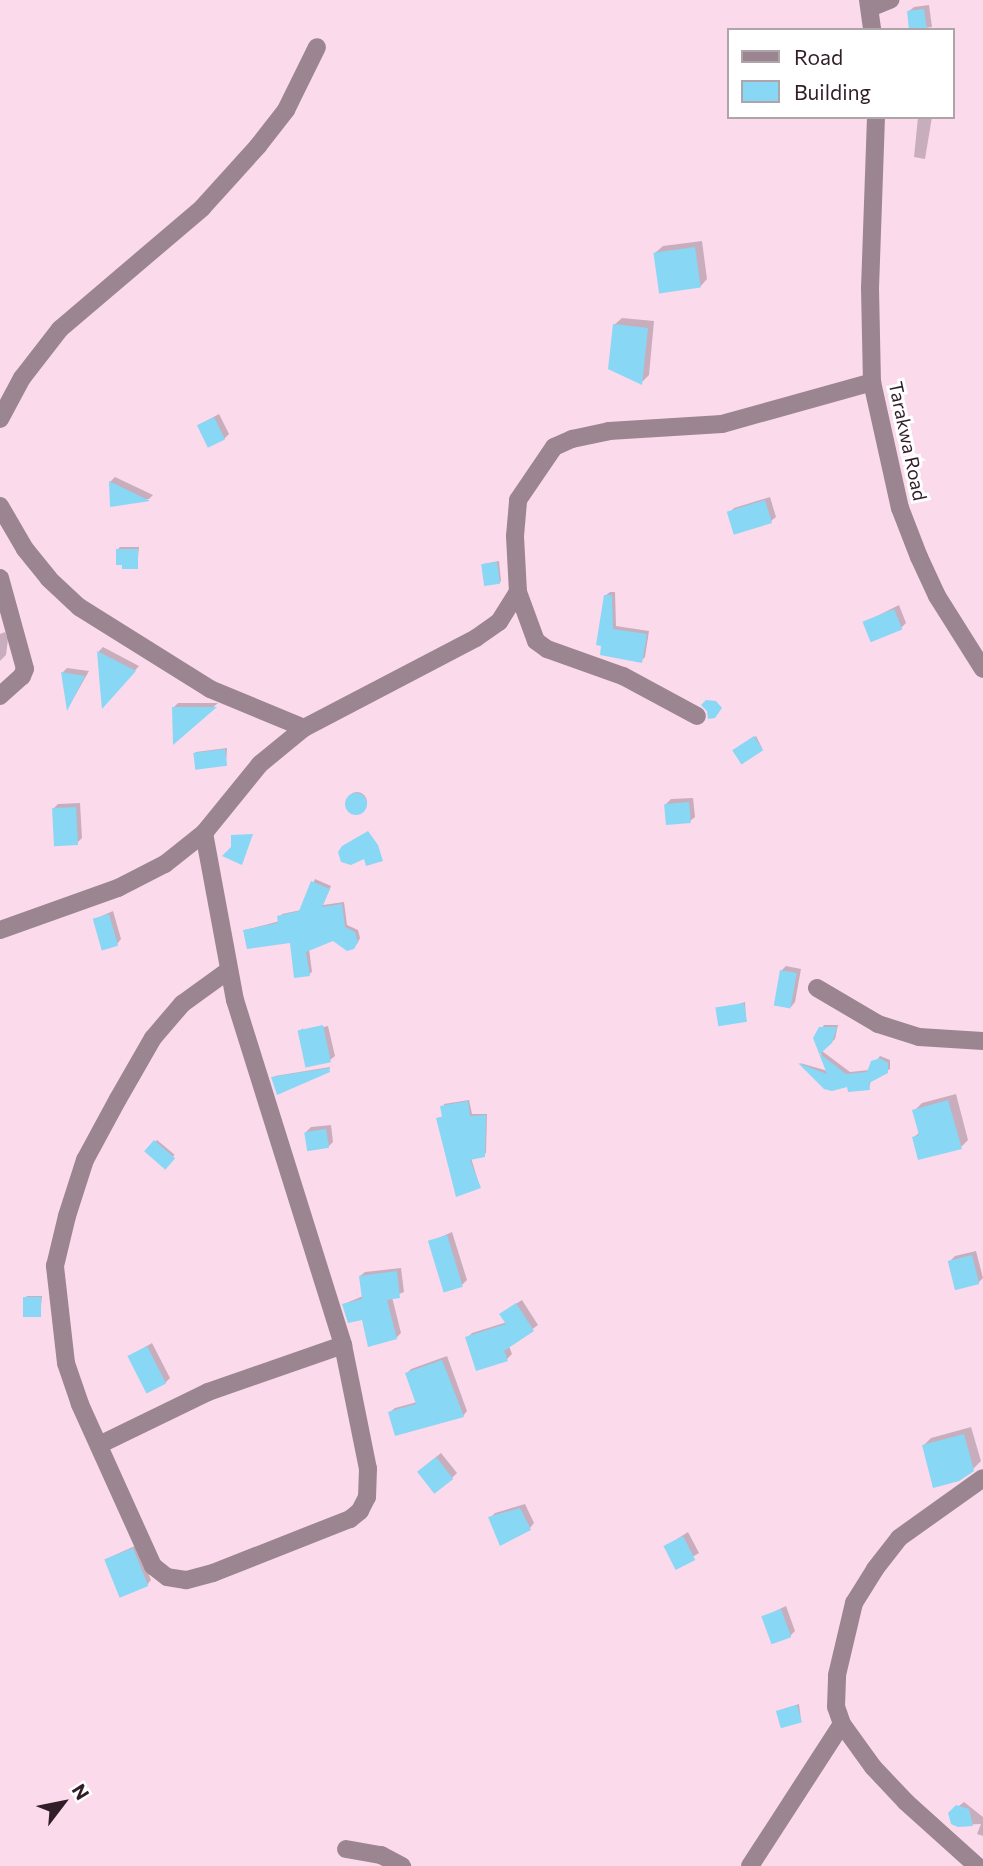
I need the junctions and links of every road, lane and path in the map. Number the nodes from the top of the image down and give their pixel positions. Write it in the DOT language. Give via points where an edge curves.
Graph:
graph roads {
  1 [pos="890,0"];
  2 [pos="869,4"];
  3 [pos="872,28"];
  4 [pos="317,47"];
  5 [pos="876,119"];
  6 [pos="872,382"];
  7 [pos="0,419"];
  8 [pos="2,518"];
  9 [pos="0,578"];
  10 [pos="518,592"];
  11 [pos="983,669"];
  12 [pos="0,696"];
  13 [pos="697,716"];
  14 [pos="304,728"];
  15 [pos="204,833"];
  16 [pos="0,930"];
  17 [pos="229,970"];
  18 [pos="817,988"];
  19 [pos="983,1041"];
  20 [pos="343,1345"];
  21 [pos="99,1445"];
  22 [pos="983,1478"];
  23 [pos="842,1724"];
  24 [pos="346,1849"];
  25 [pos="402,1866"];
  26 [pos="750,1866"];
  27 [pos="977,1866"];
  1 -- 2 [label="street"];
  2 -- 3 [label="street"];
  4 -- 7 [label="street" via="286,110 258,146 202,208 60,329 22,378"];
  5 -- 6 [label="street, Tarakwa Road"];
  6 -- 10 [label="street" via="722,424 609,431 554,447 518,500"];
  6 -- 11 [label="street, Tarakwa Road" via="900,508 937,596"];
  8 -- 14 [label="street" via="49,579 79,607 210,689"];
  9 -- 12 [label="street" via="25,669"];
  10 -- 13 [label="street" via="536,641 547,649 623,676"];
  10 -- 14 [label="street" via="499,622 476,638"];
  14 -- 15 [label="street" via="260,764"];
  15 -- 16 [label="street" via="165,864 118,888"];
  15 -- 17 [label="street"];
  17 -- 20 [label="street" via="275,1136"];
  17 -- 21 [label="street" via="182,1004 153,1038 85,1160 67,1216 55,1266 59,1317 66,1363"];
  18 -- 19 [label="street" via="878,1024 919,1037"];
  20 -- 21 [label="street" via="208,1392"];
  20 -- 21 [label="street" via="368,1469 367,1497 351,1519 213,1573 186,1580 167,1577 143,1549"];
  22 -- 23 [label="street" via="899,1538 854,1603 837,1675 836,1707"];
  23 -- 26 [label="street"];
  23 -- 27 [label="street" via="873,1767"];
  24 -- 25 [label="street" via="381,1855"];
}
